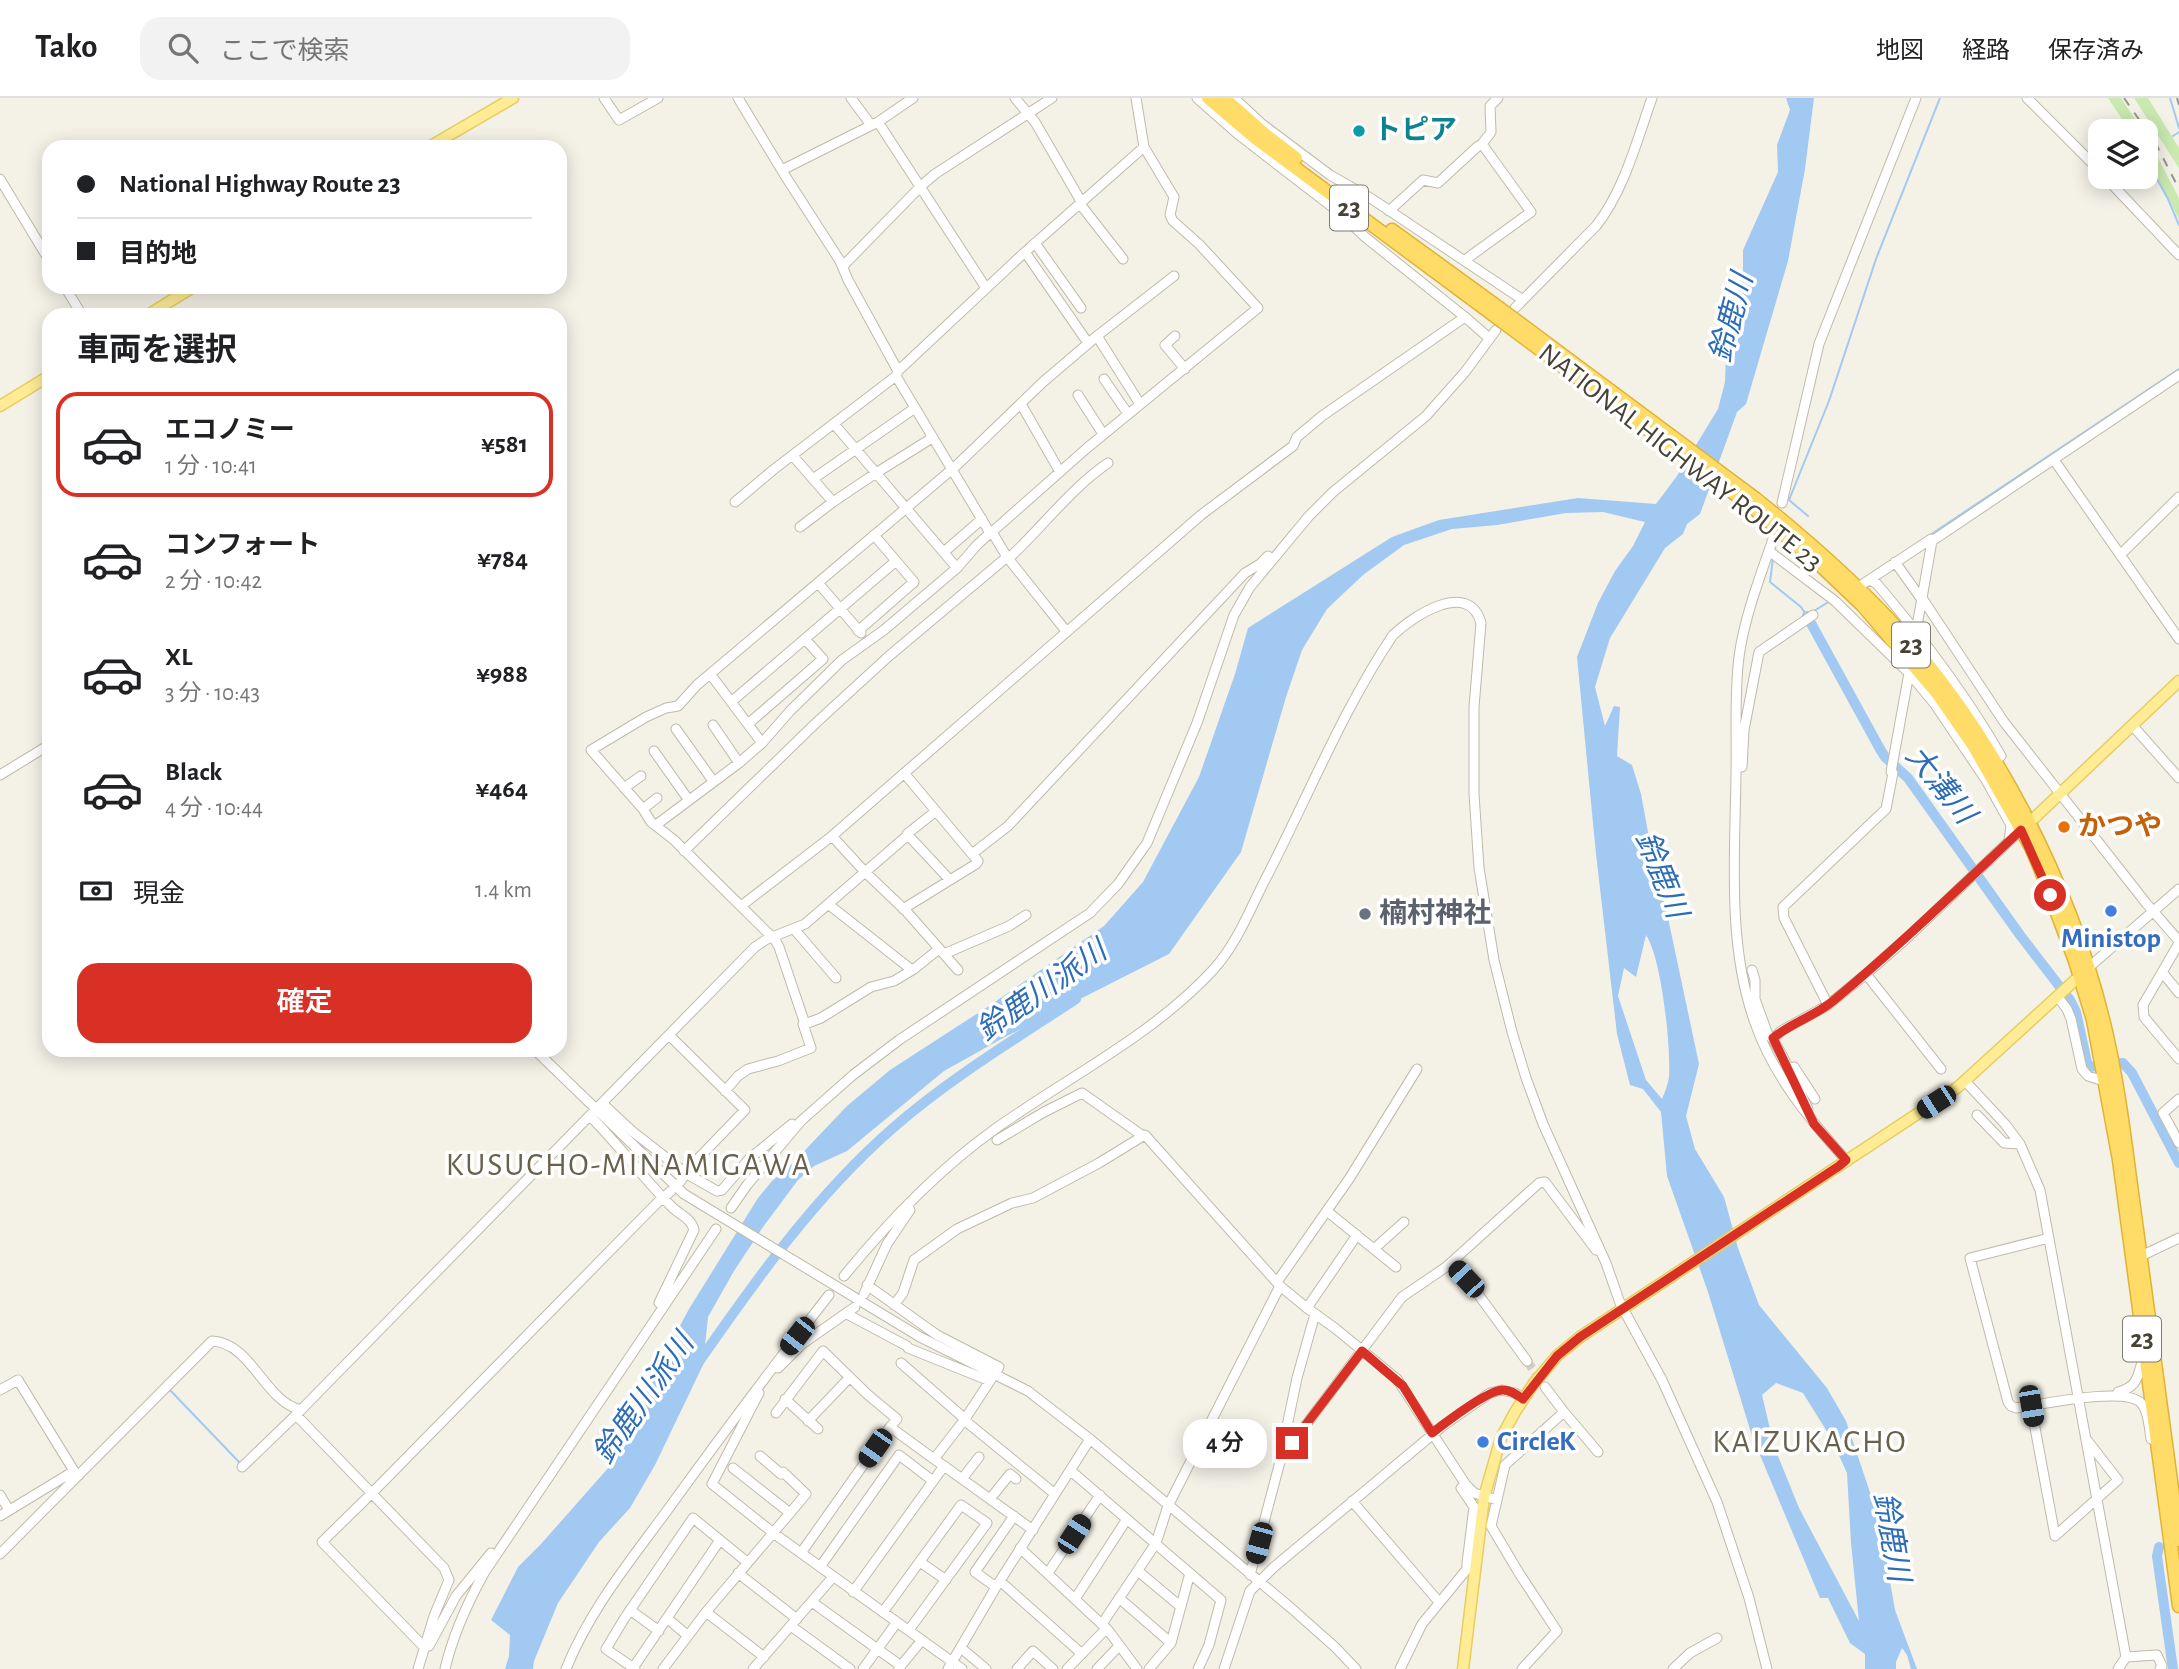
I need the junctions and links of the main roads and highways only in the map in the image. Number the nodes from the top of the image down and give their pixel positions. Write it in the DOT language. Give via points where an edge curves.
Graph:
graph roads {
  1 [pos="513,98"];
  2 [pos="1208,98"];
  3 [pos="1224,98"];
  4 [pos="441,140"];
  5 [pos="182,294"];
  6 [pos="159,308"];
  7 [pos="1495,311"];
  8 [pos="42,380"];
  9 [pos="0,406"];
  10 [pos="1754,502"];
  11 [pos="2179,681"];
  12 [pos="2025,827"];
  13 [pos="2084,972"];
  14 [pos="2106,1068"];
  15 [pos="2179,1540"];
  16 [pos="2179,1606"];
  17 [pos="1464,1669"];
  1 -- 4 [label="main road"];
  2 -- 7 [label="highway, NATIONAL HIGHWAY ROUTE 23 / 23" via="1255,138"];
  3 -- 7 [label="highway, NATIONAL HIGHWAY ROUTE 23 / 23"];
  5 -- 6 [label="main road"];
  7 -- 10 [label="highway, NATIONAL HIGHWAY ROUTE 23 / 23, bridge"];
  8 -- 9 [label="main road"];
  10 -- 12 [label="highway, NATIONAL HIGHWAY ROUTE 23 / 23" via="1844,588 1918,669"];
  10 -- 12 [label="highway, NATIONAL HIGHWAY ROUTE 23 / 23" via="1829,561 1897,628 1950,693 1994,761"];
  11 -- 12 [label="main road"];
  12 -- 13 [label="highway, NATIONAL HIGHWAY ROUTE 23 / 23" via="2061,892"];
  13 -- 14 [label="highway, NATIONAL HIGHWAY ROUTE 23 / 23" via="2103,1019"];
  13 -- 17 [label="main road" via="1965,1081 1557,1356 1523,1399 1502,1438 1484,1497 1472,1563"];
  14 -- 15 [label="highway, NATIONAL HIGHWAY ROUTE 23 / 23" via="2141,1256"];
  14 -- 16 [label="highway, NATIONAL HIGHWAY ROUTE 23 / 23"];
}
